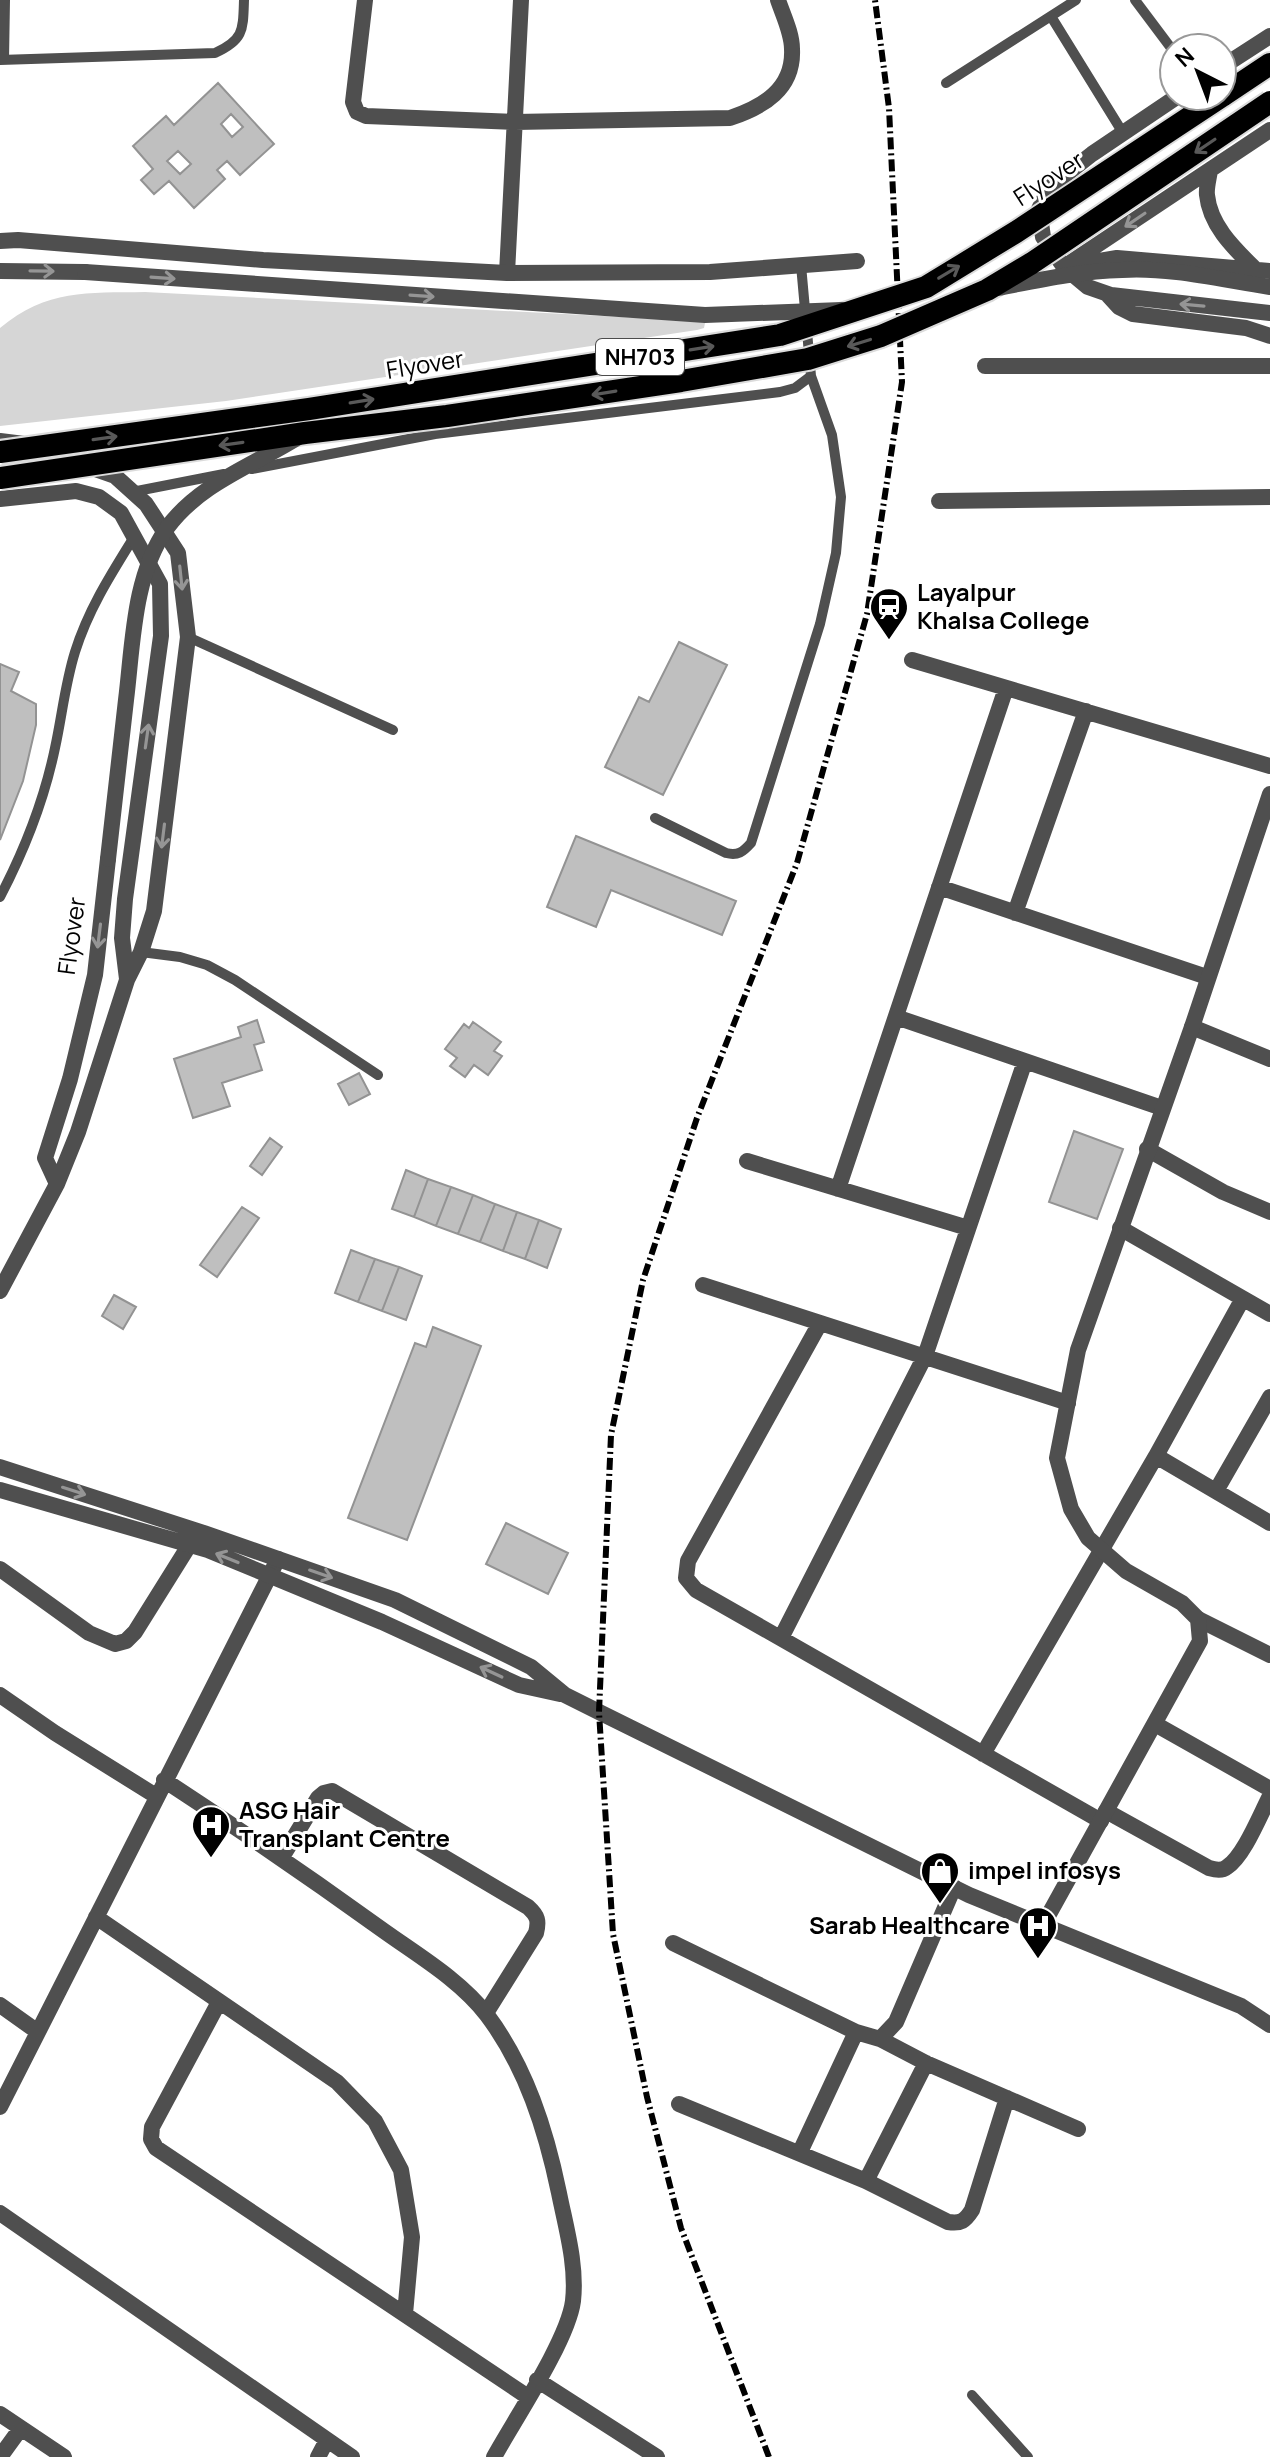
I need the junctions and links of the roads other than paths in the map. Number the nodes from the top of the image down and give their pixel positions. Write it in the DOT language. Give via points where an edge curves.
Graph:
graph roads {
  1 [pos="5,0"];
  2 [pos="244,0"];
  3 [pos="365,0"];
  4 [pos="521,0"];
  5 [pos="778,0"];
  6 [pos="1076,0"];
  7 [pos="1135,0"];
  8 [pos="1052,18"];
  9 [pos="1159,32"];
  10 [pos="1270,36"];
  11 [pos="1238,57"];
  12 [pos="2,60"];
  13 [pos="1270,64"];
  14 [pos="946,83"];
  15 [pos="1238,85"];
  16 [pos="1270,102"];
  17 [pos="1158,109"];
  18 [pos="1198,112"];
  19 [pos="515,122"];
  20 [pos="1270,130"];
  21 [pos="1123,133"];
  22 [pos="1210,170"];
  23 [pos="0,241"];
  24 [pos="857,261"];
  25 [pos="801,265"];
  26 [pos="1064,267"];
  27 [pos="1262,270"];
  28 [pos="0,271"];
  29 [pos="507,273"];
  30 [pos="1270,287"];
  31 [pos="987,290"];
  32 [pos="1106,294"];
  33 [pos="854,311"];
  34 [pos="1270,313"];
  35 [pos="1270,336"];
  36 [pos="985,366"];
  37 [pos="1270,366"];
  38 [pos="811,376"];
  39 [pos="305,433"];
  40 [pos="0,441"];
  41 [pos="0,452"];
  42 [pos="0,478"];
  43 [pos="132,492"];
  44 [pos="1270,497"];
  45 [pos="0,499"];
  46 [pos="939,501"];
  47 [pos="134,537"];
  48 [pos="188,637"];
  49 [pos="912,660"];
  50 [pos="1006,688"];
  51 [pos="1086,711"];
  52 [pos="393,730"];
  53 [pos="1270,766"];
  54 [pos="1270,794"];
  55 [pos="655,818"];
  56 [pos="939,887"];
  57 [pos="0,897"];
  58 [pos="1015,913"];
  59 [pos="141,952"];
  60 [pos="1207,977"];
  61 [pos="127,980"];
  62 [pos="896,1017"];
  63 [pos="1192,1027"];
  64 [pos="1270,1059"];
  65 [pos="1025,1061"];
  66 [pos="378,1075"];
  67 [pos="1162,1108"];
  68 [pos="1147,1149"];
  69 [pos="747,1161"];
  70 [pos="57,1184"];
  71 [pos="838,1189"];
  72 [pos="1270,1212"];
  73 [pos="968,1228"];
  74 [pos="1120,1228"];
  75 [pos="703,1285"];
  76 [pos="0,1291"];
  77 [pos="1242,1300"];
  78 [pos="1270,1314"];
  79 [pos="820,1323"];
  80 [pos="925,1356"];
  81 [pos="1270,1397"];
  82 [pos="1068,1403"];
  83 [pos="1156,1456"];
  84 [pos="0,1467"];
  85 [pos="0,1490"];
  86 [pos="1216,1491"];
  87 [pos="1270,1523"];
  88 [pos="190,1544"];
  89 [pos="1101,1549"];
  90 [pos="278,1559"];
  91 [pos="0,1569"];
  92 [pos="269,1575"];
  93 [pos="1198,1619"];
  94 [pos="781,1638"];
  95 [pos="1270,1655"];
  96 [pos="0,1695"];
  97 [pos="565,1695"];
  98 [pos="1155,1724"];
  99 [pos="983,1754"];
  100 [pos="164,1780"];
  101 [pos="1270,1789"];
  102 [pos="156,1796"];
  103 [pos="1270,1796"];
  104 [pos="1104,1816"];
  105 [pos="282,1857"];
  106 [pos="954,1887"];
  107 [pos="96,1917"];
  108 [pos="1043,1925"];
  109 [pos="673,1943"];
  110 [pos="219,2002"];
  111 [pos="0,2005"];
  112 [pos="1241,2006"];
  113 [pos="1270,2010"];
  114 [pos="486,2013"];
  115 [pos="1270,2025"];
  116 [pos="38,2032"];
  117 [pos="856,2032"];
  118 [pos="880,2039"];
  119 [pos="926,2063"];
  120 [pos="1007,2098"];
  121 [pos="679,2104"];
  122 [pos="0,2107"];
  123 [pos="1078,2129"];
  124 [pos="800,2152"];
  125 [pos="866,2181"];
  126 [pos="1,2215"];
  127 [pos="405,2314"];
  128 [pos="537,2380"];
  129 [pos="972,2395"];
  130 [pos="528,2397"];
  131 [pos="0,2414"];
  132 [pos="21,2428"];
  133 [pos="327,2440"];
  134 [pos="0,2457"];
  135 [pos="64,2457"];
  136 [pos="318,2457"];
  137 [pos="352,2457"];
  138 [pos="494,2457"];
  139 [pos="657,2457"];
  140 [pos="1028,2457"];
  1 -- 12 [label="lane"];
  2 -- 12 [label="lane" via="243,28 232,45 215,53"];
  3 -- 19 [label="street" via="353,102 357,112"];
  4 -- 19 [label="street"];
  5 -- 19 [label="street" via="793,47 790,73 755,110 730,118"];
  6 -- 8 [label="lane"];
  7 -- 9 [label="lane"];
  8 -- 14 [label="lane"];
  8 -- 21 [label="lane"];
  10 -- 11 [label="street"];
  13 -- 15 [label="highway, Flyover / NH703"];
  16 -- 31 [label="highway, Flyover / NH703, one-way, bridge"];
  17 -- 21 [label="street"];
  33 -- 18 [label="highway, Flyover / NH703, one-way, bridge" via="926,287"];
  19 -- 29 [label="street"];
  20 -- 22 [label="street"];
  21 -- 26 [label="street" via="1050,187 1039,209 1043,237"];
  22 -- 26 [label="street, one-way"];
  22 -- 27 [label="street" via="1206,194 1222,233"];
  23 -- 29 [label="street"];
  24 -- 25 [label="street"];
  25 -- 29 [label="street" via="710,272"];
  25 -- 38 [label="lane"];
  26 -- 27 [label="street" via="1117,258"];
  26 -- 32 [label="street"];
  28 -- 33 [label="street, Flyover, one-way, bridge" via="85,272 705,315"];
  30 -- 31 [label="street, Flyover, bridge" via="1124,269"];
  31 -- 39 [label="highway, Flyover / NH703, one-way, bridge" via="881,336 808,359 463,414"];
  34 -- 32 [label="street, one-way"];
  32 -- 35 [label="street" via="1133,314 1246,328"];
  41 -- 33 [label="highway, Flyover / NH703, one-way, bridge" via="780,335"];
  36 -- 37 [label="street"];
  38 -- 43 [label="lane" via="780,392 435,434"];
  38 -- 55 [label="lane" via="832,435 839,482 836,553 820,624 751,843 743,852 726,853"];
  39 -- 42 [label="highway, Flyover / NH703, one-way, bridge"];
  39 -- 70 [label="street, Flyover, one-way, bridge" via="228,475 195,500 167,528 147,565 135,625 95,975 45,1158"];
  40 -- 43 [label="street" via="24,444 115,476"];
  43 -- 48 [label="street, one-way" via="178,553"];
  44 -- 46 [label="street"];
  45 -- 47 [label="street" via="76,491 99,497 121,513"];
  47 -- 57 [label="lane" via="93,607 76,651 32,831"];
  61 -- 47 [label="street, one-way" via="125,899 161,636 160,584"];
  48 -- 52 [label="lane"];
  48 -- 59 [label="street, one-way" via="154,911"];
  49 -- 50 [label="street"];
  50 -- 51 [label="street"];
  50 -- 56 [label="street"];
  51 -- 53 [label="street"];
  51 -- 58 [label="street"];
  54 -- 60 [label="street"];
  56 -- 58 [label="street"];
  56 -- 62 [label="street"];
  58 -- 60 [label="street"];
  59 -- 61 [label="street"];
  59 -- 66 [label="lane" via="207,965"];
  60 -- 63 [label="street"];
  61 -- 70 [label="street"];
  62 -- 65 [label="street"];
  62 -- 71 [label="street"];
  63 -- 64 [label="street"];
  63 -- 67 [label="street"];
  65 -- 67 [label="street"];
  65 -- 73 [label="street"];
  67 -- 68 [label="street"];
  68 -- 72 [label="street"];
  68 -- 74 [label="street"];
  69 -- 71 [label="street"];
  70 -- 76 [label="street"];
  71 -- 73 [label="street"];
  73 -- 80 [label="street"];
  74 -- 77 [label="street"];
  74 -- 82 [label="street" via="1078,1350"];
  75 -- 79 [label="street"];
  77 -- 78 [label="street"];
  77 -- 83 [label="street"];
  79 -- 80 [label="street"];
  79 -- 94 [label="street" via="688,1561 686,1578 696,1590"];
  80 -- 82 [label="street"];
  80 -- 94 [label="street"];
  81 -- 86 [label="street"];
  82 -- 89 [label="street" via="1057,1458 1071,1509"];
  83 -- 86 [label="street"];
  83 -- 89 [label="street"];
  84 -- 90 [label="street, one-way"];
  85 -- 88 [label="street"];
  86 -- 87 [label="street"];
  88 -- 91 [label="street" via="135,1632 115,1644 89,1633"];
  92 -- 88 [label="street, one-way"];
  89 -- 93 [label="street"];
  89 -- 99 [label="street"];
  90 -- 92 [label="street"];
  90 -- 97 [label="street, one-way" via="395,1600 531,1667"];
  97 -- 92 [label="street, one-way" via="519,1685"];
  92 -- 100 [label="street"];
  93 -- 95 [label="street"];
  93 -- 98 [label="street" via="1200,1641"];
  94 -- 99 [label="street"];
  96 -- 102 [label="street"];
  97 -- 106 [label="street"];
  98 -- 101 [label="street"];
  98 -- 104 [label="street"];
  99 -- 104 [label="street"];
  100 -- 102 [label="street"];
  100 -- 105 [label="street"];
  102 -- 107 [label="street"];
  103 -- 104 [label="street" via="1236,1858 1218,1870"];
  104 -- 108 [label="street"];
  105 -- 114 [label="street" via="444,1974"];
  105 -- 114 [label="street" via="318,1798 332,1791 528,1907 539,1923 536,1933"];
  106 -- 108 [label="street"];
  106 -- 118 [label="street" via="896,2022"];
  107 -- 110 [label="street"];
  107 -- 116 [label="street"];
  108 -- 112 [label="street"];
  109 -- 117 [label="street"];
  110 -- 127 [label="street" via="337,2082 375,2121 401,2170 406,2197 412,2237"];
  110 -- 127 [label="street" via="152,2127 156,2148"];
  111 -- 116 [label="street"];
  112 -- 113 [label="street"];
  112 -- 115 [label="street"];
  114 -- 128 [label="street" via="537,2107 573,2265 573,2303"];
  116 -- 122 [label="street"];
  117 -- 118 [label="street"];
  117 -- 124 [label="street"];
  118 -- 119 [label="street"];
  119 -- 120 [label="street"];
  119 -- 125 [label="street"];
  120 -- 123 [label="street"];
  120 -- 125 [label="street" via="966,2220 948,2222"];
  121 -- 124 [label="street"];
  124 -- 125 [label="street"];
  126 -- 133 [label="street"];
  127 -- 130 [label="street"];
  128 -- 130 [label="street"];
  128 -- 139 [label="street"];
  129 -- 140 [label="lane"];
  130 -- 138 [label="street"];
  131 -- 132 [label="street"];
  132 -- 134 [label="street"];
  132 -- 135 [label="street"];
  133 -- 136 [label="street"];
  133 -- 137 [label="street"];
}
